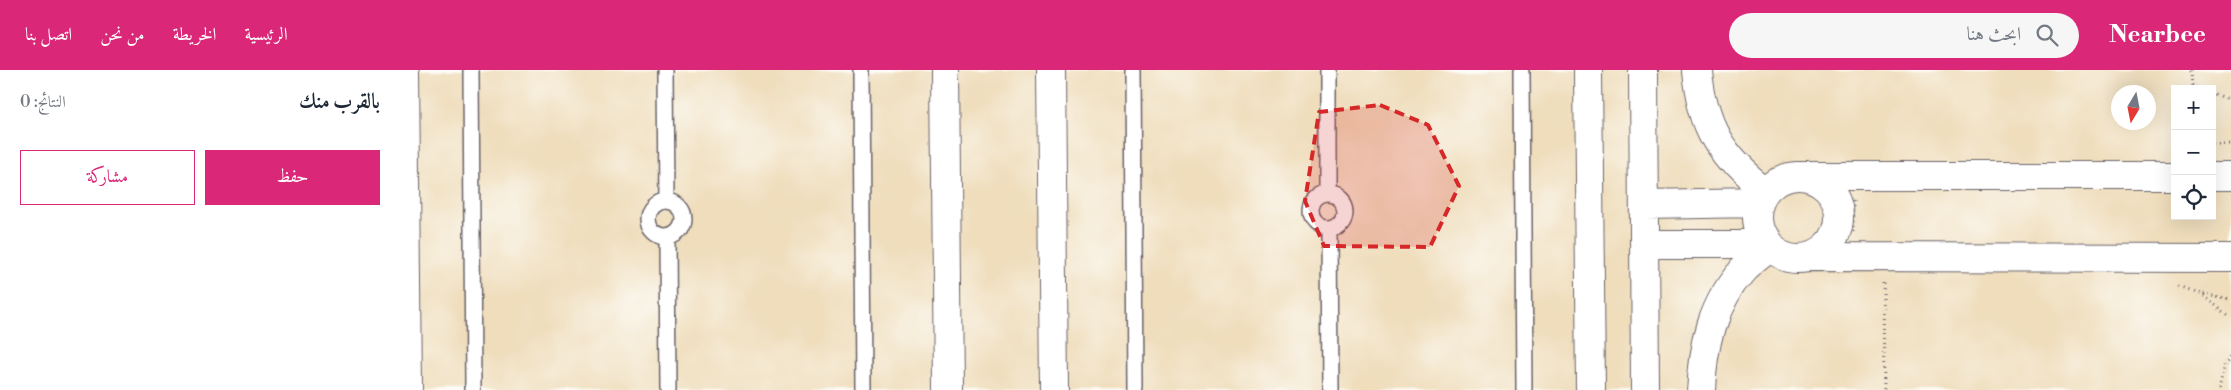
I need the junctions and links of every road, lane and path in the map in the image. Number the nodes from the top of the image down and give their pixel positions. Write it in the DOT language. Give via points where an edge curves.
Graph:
graph roads {
  1 [pos="405,70"];
  2 [pos="471,70"];
  3 [pos="665,70"];
  4 [pos="861,70"];
  5 [pos="945,70"];
  6 [pos="1051,70"];
  7 [pos="1133,70"];
  8 [pos="1327,70"];
  9 [pos="1522,70"];
  10 [pos="1588,70"];
  11 [pos="1643,70"];
  12 [pos="1698,70"];
  13 [pos="2192,70"];
  14 [pos="2193,85"];
  15 [pos="2216,95"];
  16 [pos="2231,101"];
  17 [pos="2216,143"];
  18 [pos="2231,143"];
  19 [pos="1802,176"];
  20 [pos="2171,176"];
  21 [pos="2216,176"];
  22 [pos="2231,176"];
  23 [pos="1327,194"];
  24 [pos="1854,196"];
  25 [pos="1762,197"];
  26 [pos="666,201"];
  27 [pos="1644,206"];
  28 [pos="1329,229"];
  29 [pos="1856,235"];
  30 [pos="668,237"];
  31 [pos="1644,244"];
  32 [pos="1768,246"];
  33 [pos="1809,257"];
  34 [pos="2231,258"];
  35 [pos="1883,273"];
  36 [pos="2200,294"];
  37 [pos="2231,317"];
  38 [pos="2231,356"];
  39 [pos="408,390"];
  40 [pos="473,390"];
  41 [pos="668,390"];
  42 [pos="863,390"];
  43 [pos="948,390"];
  44 [pos="1054,390"];
  45 [pos="1135,390"];
  46 [pos="1330,390"];
  47 [pos="1524,390"];
  48 [pos="1591,390"];
  49 [pos="1646,390"];
  50 [pos="1701,390"];
  51 [pos="1884,390"];
  52 [pos="2219,390"];
  1 -- 39 [label="street"];
  2 -- 40 [label="lane"];
  3 -- 26 [label="lane"];
  4 -- 42 [label="lane"];
  5 -- 43 [label="street"];
  6 -- 44 [label="street"];
  7 -- 45 [label="lane"];
  8 -- 23 [label="lane"];
  9 -- 47 [label="lane"];
  10 -- 48 [label="street"];
  11 -- 27 [label="street"];
  12 -- 25 [label="street" via="1706,119 1720,147"];
  13 -- 14 [label="path"];
  15 -- 16 [label="path"];
  17 -- 18 [label="path"];
  19 -- 20 [label="street"];
  19 -- 25 [label="street" via="1776,182"];
  19 -- 33 [label="street" via="1816,180 1827,189 1839,214 1838,228 1832,241"];
  21 -- 22 [label="street"];
  23 -- 28 [label="lane" via="1336,196 1346,210 1344,220"];
  23 -- 28 [label="lane" via="1318,196 1310,212 1313,221"];
  24 -- 29 [label="path" via="1853,231"];
  25 -- 27 [label="street"];
  25 -- 32 [label="street" via="1756,218 1759,232"];
  26 -- 30 [label="lane" via="674,203 684,218 682,227"];
  26 -- 30 [label="lane" via="650,210 648,220 658,235"];
  27 -- 31 [label="street"];
  28 -- 46 [label="lane"];
  30 -- 41 [label="lane"];
  31 -- 32 [label="street"];
  31 -- 49 [label="street"];
  32 -- 33 [label="street" via="1782,255"];
  32 -- 50 [label="street" via="1743,270 1723,298 1708,329"];
  33 -- 34 [label="street"];
  35 -- 51 [label="path"];
  36 -- 37 [label="path"];
  38 -- 52 [label="path" via="2225,364"];
}
